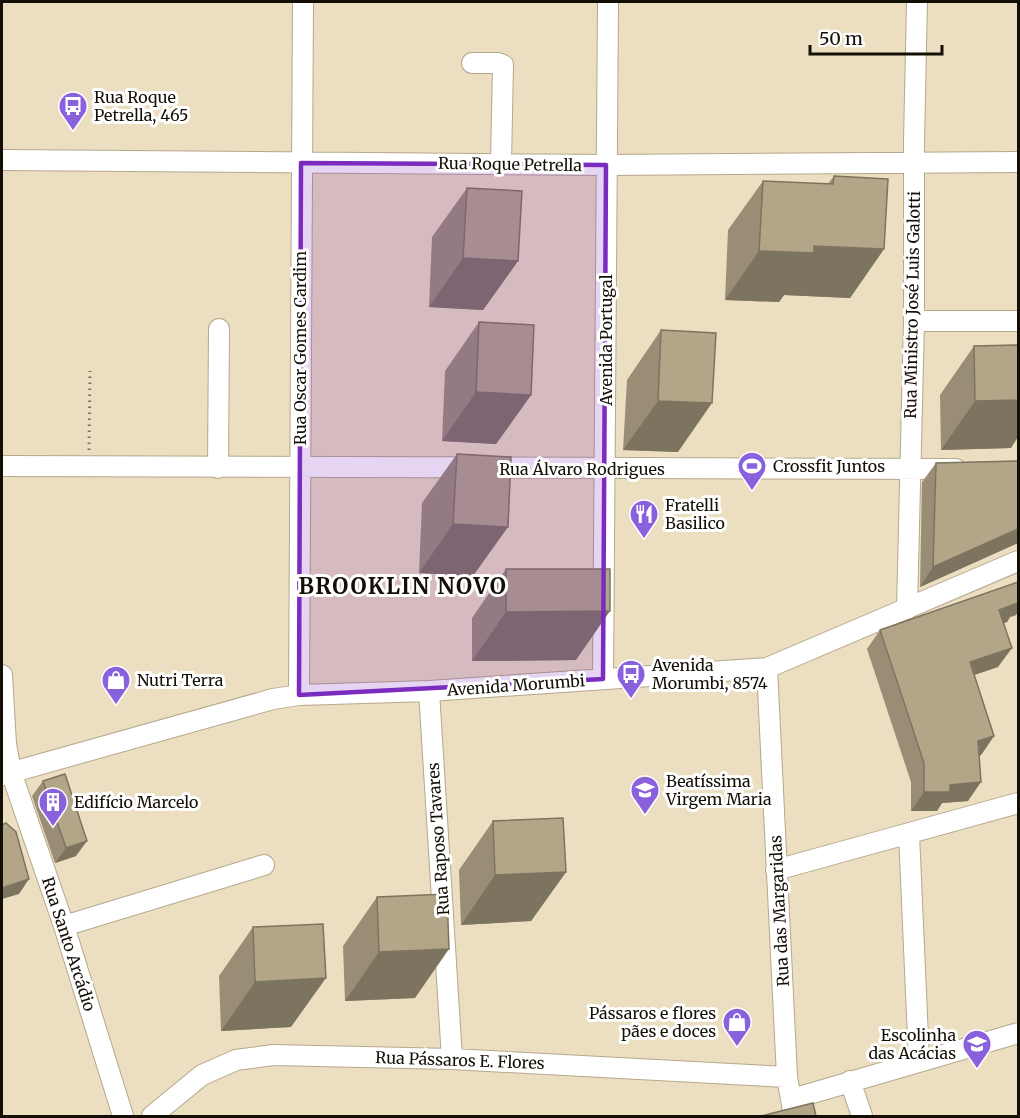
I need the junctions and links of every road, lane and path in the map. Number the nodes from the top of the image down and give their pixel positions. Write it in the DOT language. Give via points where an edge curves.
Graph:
graph roads {
  1 [pos="303,2"];
  2 [pos="608,2"];
  3 [pos="917,2"];
  4 [pos="472,63"];
  5 [pos="2,160"];
  6 [pos="914,161"];
  7 [pos="1018,162"];
  8 [pos="301,163"];
  9 [pos="501,163"];
  10 [pos="606,165"];
  11 [pos="914,321"];
  12 [pos="1018,321"];
  13 [pos="219,329"];
  14 [pos="90,371"];
  15 [pos="2,466"];
  16 [pos="89,467"];
  17 [pos="218,468"];
  18 [pos="300,468"];
  19 [pos="975,469"];
  20 [pos="606,470"];
  21 [pos="910,470"];
  22 [pos="1018,561"];
  23 [pos="907,609"];
  24 [pos="767,668"];
  25 [pos="2,675"];
  26 [pos="603,679"];
  27 [pos="429,691"];
  28 [pos="299,695"];
  29 [pos="5,772"];
  30 [pos="1018,803"];
  31 [pos="909,834"];
  32 [pos="264,866"];
  33 [pos="776,870"];
  34 [pos="64,926"];
  35 [pos="1018,1034"];
  36 [pos="452,1059"];
  37 [pos="919,1060"];
  38 [pos="787,1077"];
  39 [pos="850,1081"];
  40 [pos="793,1108"];
  41 [pos="123,1116"];
  42 [pos="152,1116"];
  43 [pos="862,1116"];
  1 -- 8 [label="street, Rua Oscar Gomes Cardim"];
  2 -- 10 [label="street, Avenida Portugal"];
  3 -- 6 [label="street, Rua Ministro José Luis Galotti"];
  4 -- 9 [label="street" via="503,65"];
  5 -- 8 [label="street, Rua Roque Petrella"];
  6 -- 7 [label="street, Rua Roque Petrella"];
  6 -- 10 [label="street, Rua Roque Petrella"];
  6 -- 11 [label="street, Rua Ministro José Luis Galotti"];
  8 -- 9 [label="street, Rua Roque Petrella"];
  8 -- 18 [label="street, Rua Oscar Gomes Cardim"];
  9 -- 10 [label="street, Rua Roque Petrella"];
  10 -- 20 [label="street, Avenida Portugal"];
  11 -- 12 [label="street"];
  11 -- 21 [label="street, Rua Ministro José Luis Galotti"];
  13 -- 17 [label="street"];
  14 -- 16 [label="path"];
  15 -- 16 [label="street, Rua Álvaro Rodrigues"];
  16 -- 17 [label="street, Rua Álvaro Rodrigues"];
  17 -- 18 [label="street, Rua Álvaro Rodrigues"];
  18 -- 20 [label="street, Rua Álvaro Rodrigues"];
  18 -- 28 [label="street, Rua Oscar Gomes Cardim"];
  19 -- 21 [label="street, Rua Álvaro Rodrigues"];
  20 -- 21 [label="street, Rua Álvaro Rodrigues"];
  20 -- 26 [label="street, Avenida Portugal"];
  21 -- 23 [label="street, Rua Ministro José Luis Galotti"];
  22 -- 23 [label="street, Avenida Morumbi"];
  23 -- 24 [label="street, Avenida Morumbi"];
  24 -- 26 [label="street, Avenida Morumbi"];
  24 -- 33 [label="street, Rua das Margaridas"];
  25 -- 29 [label="street, Rua Santo Arcádio"];
  26 -- 27 [label="street, Avenida Morumbi"];
  27 -- 28 [label="street, Avenida Morumbi"];
  27 -- 36 [label="street, Rua Raposo Tavares"];
  28 -- 29 [label="street, Avenida Morumbi"];
  29 -- 34 [label="street, Rua Santo Arcádio"];
  30 -- 31 [label="street"];
  31 -- 33 [label="street"];
  31 -- 37 [label="street"];
  32 -- 34 [label="street"];
  33 -- 38 [label="street, Rua das Margaridas"];
  34 -- 41 [label="street, Rua Santo Arcádio"];
  35 -- 37 [label="street"];
  36 -- 38 [label="street, Rua Pássaros E. Flores"];
  36 -- 42 [label="street, Rua Pássaros E. Flores" via="273,1054 236,1060 202,1075"];
  37 -- 39 [label="street"];
  38 -- 40 [label="street, Rua das Margaridas"];
  39 -- 40 [label="street"];
  39 -- 43 [label="street"];
}
